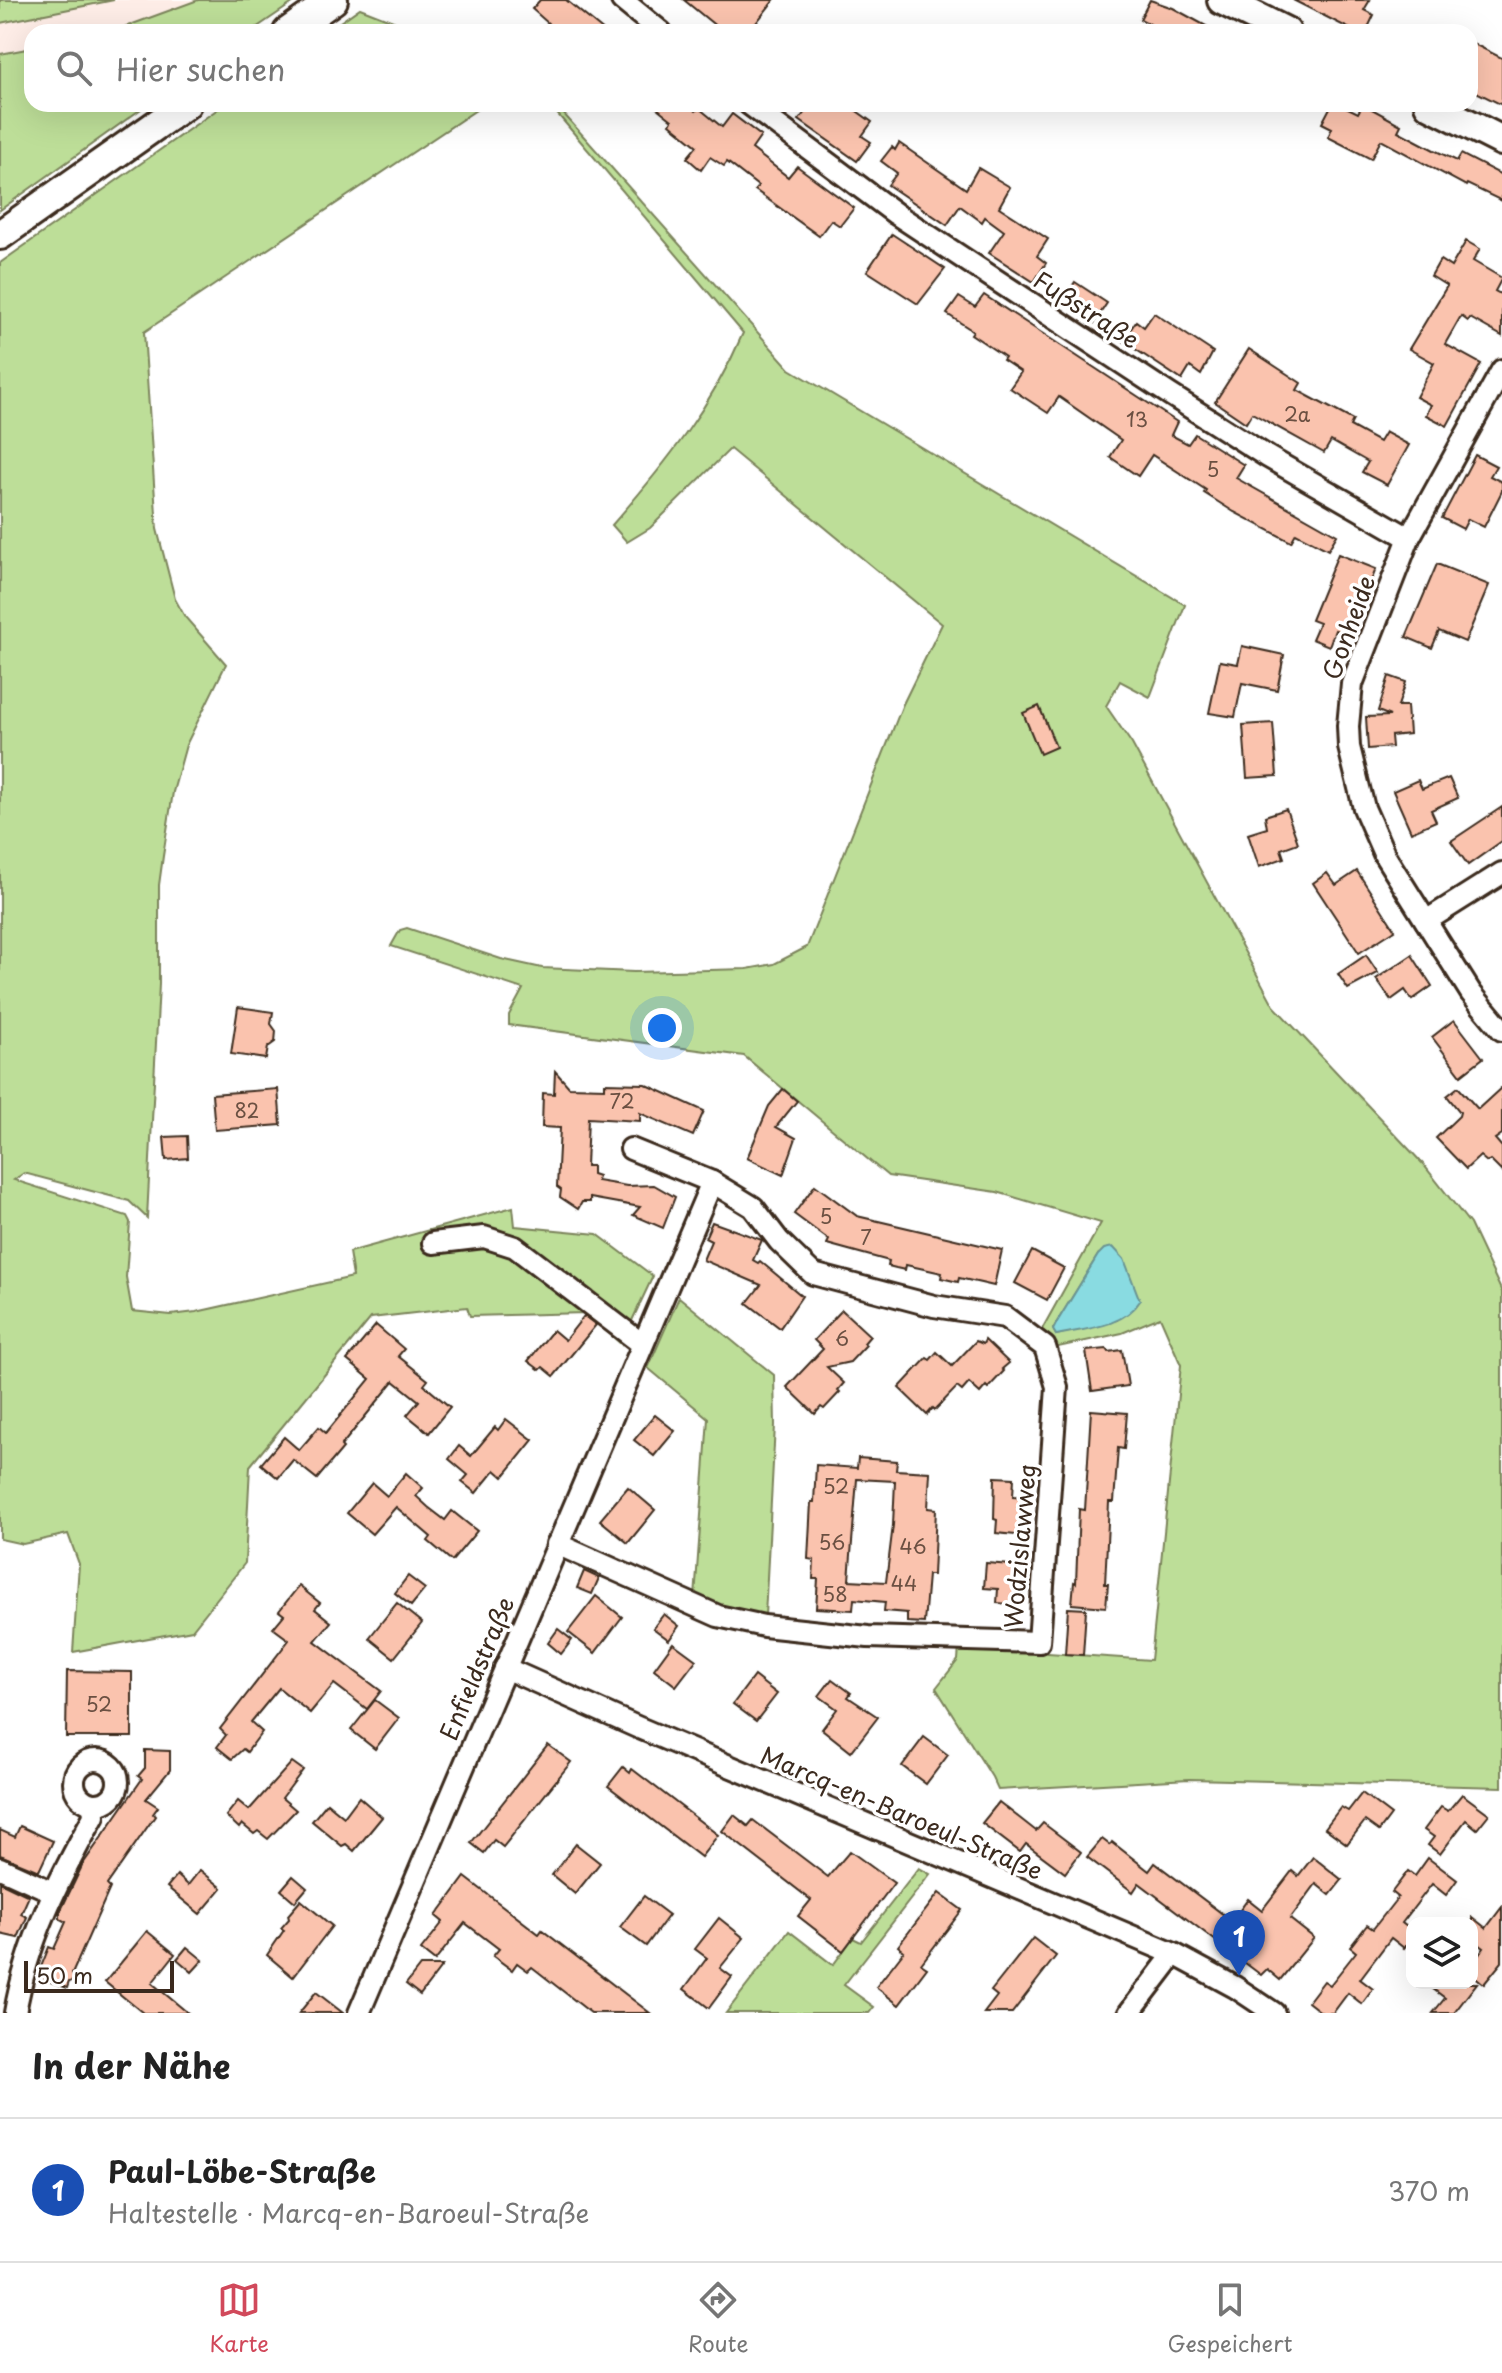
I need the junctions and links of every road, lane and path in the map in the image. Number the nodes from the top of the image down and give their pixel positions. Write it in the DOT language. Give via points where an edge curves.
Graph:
graph roads {
  1 [pos="333,0"];
  2 [pos="622,0"];
  3 [pos="1222,0"];
  4 [pos="299,24"];
  5 [pos="651,24"];
  6 [pos="1270,24"];
  7 [pos="175,112"];
  8 [pos="760,112"];
  9 [pos="1445,112"];
  10 [pos="1502,141"];
  11 [pos="0,235"];
  12 [pos="1502,370"];
  13 [pos="1409,538"];
  14 [pos="1502,873"];
  15 [pos="1421,914"];
  16 [pos="1502,1030"];
  17 [pos="631,1149"];
  18 [pos="712,1182"];
  19 [pos="433,1243"];
  20 [pos="642,1344"];
  21 [pos="557,1544"];
  22 [pos="505,1668"];
  23 [pos="93,1805"];
  24 [pos="0,1868"];
  25 [pos="53,1892"];
  26 [pos="1174,1954"];
  27 [pos="15,2013"];
  28 [pos="359,2013"];
  29 [pos="1129,2013"];
  30 [pos="1274,2013"];
  1 -- 4 [label="main road"];
  2 -- 5 [label="street"];
  3 -- 6 [label="main road"];
  7 -- 11 [label="main road"];
  8 -- 13 [label="street, Fußstraße" via="896,214 1157,386"];
  9 -- 10 [label="main road"];
  12 -- 13 [label="street, Gonheide"];
  13 -- 15 [label="street, Gonheide" via="1352,684 1348,726 1364,808 1385,856"];
  14 -- 15 [label="street"];
  15 -- 16 [label="street, Gonheide" via="1471,993"];
  17 -- 18 [label="street"];
  18 -- 20 [label="street, Enfieldstraße"];
  18 -- 21 [label="street, Wodzislawweg" via="753,1207 813,1274 934,1306 1005,1317 1045,1347 1057,1387 1039,1642 868,1637 764,1626 718,1616"];
  19 -- 20 [label="street" via="484,1237 515,1247"];
  20 -- 21 [label="street, Enfieldstraße"];
  21 -- 22 [label="street, Enfieldstraße"];
  22 -- 26 [label="street, Marcq-en-Baroeul-Straße"];
  22 -- 28 [label="street, Enfieldstraße"];
  23 -- 25 [label="street" via="94,1816"];
  24 -- 25 [label="street"];
  25 -- 27 [label="street" via="34,1938"];
  26 -- 29 [label="street"];
  26 -- 30 [label="street, Marcq-en-Baroeul-Straße"];
}
